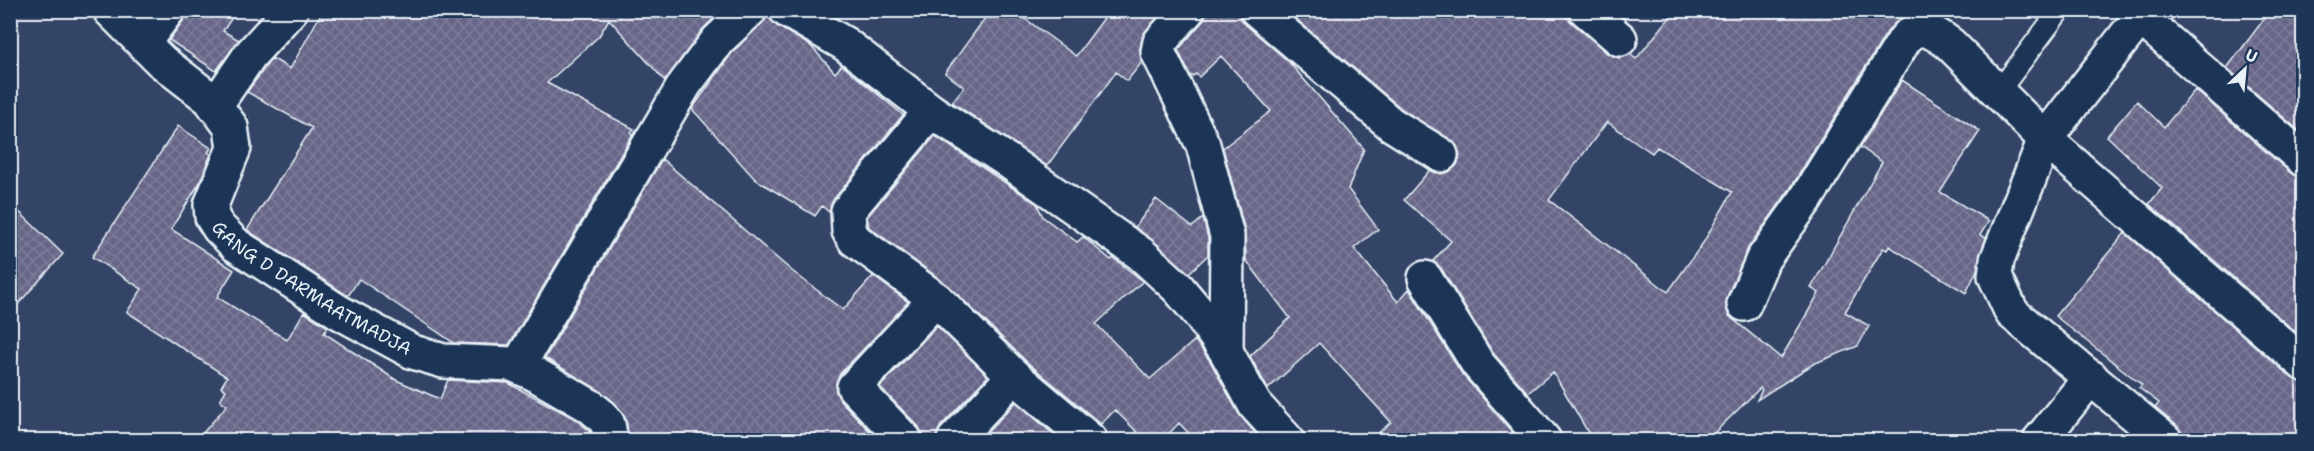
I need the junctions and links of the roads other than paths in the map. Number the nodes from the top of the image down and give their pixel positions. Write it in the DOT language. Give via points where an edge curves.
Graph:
graph roads {
  1 [pos="110,10"];
  2 [pos="168,10"];
  3 [pos="291,10"];
  4 [pos="750,10"];
  5 [pos="786,10"];
  6 [pos="1188,10"];
  7 [pos="1257,10"];
  8 [pos="1586,10"];
  9 [pos="2060,10"];
  10 [pos="2143,14"];
  11 [pos="1620,39"];
  12 [pos="143,43"];
  13 [pos="1999,91"];
  14 [pos="215,106"];
  15 [pos="931,111"];
  16 [pos="2045,139"];
  17 [pos="1441,155"];
  18 [pos="2304,160"];
  19 [pos="1425,278"];
  20 [pos="936,298"];
  21 [pos="1743,304"];
  22 [pos="1226,351"];
  23 [pos="2304,364"];
  24 [pos="518,366"];
  25 [pos="1014,376"];
  26 [pos="2091,376"];
  27 [pos="611,441"];
  28 [pos="905,441"];
  29 [pos="954,441"];
  30 [pos="1090,441"];
  31 [pos="1287,441"];
  32 [pos="1544,441"];
  33 [pos="2040,441"];
  34 [pos="2165,441"];
  1 -- 12 [label="street, GANG D DARMAATMADJA"];
  2 -- 12 [label="street"];
  3 -- 14 [label="street" via="250,55"];
  4 -- 24 [label="street" via="718,40 685,84"];
  5 -- 15 [label="street" via="845,44"];
  6 -- 22 [label="street" via="1160,42 1158,52 1203,145 1227,236"];
  7 -- 17 [label="street" via="1391,124"];
  8 -- 11 [label="street"];
  9 -- 13 [label="lane"];
  10 -- 16 [label="street"];
  10 -- 18 [label="street"];
  12 -- 14 [label="street, GANG D DARMAATMADJA"];
  13 -- 16 [label="street"];
  13 -- 21 [label="street" via="1950,44 1934,33 1912,31 1806,199 1763,259"];
  14 -- 24 [label="street, GANG D DARMAATMADJA" via="231,127 234,148 211,205 212,217 236,245 339,312 413,352 443,361"];
  15 -- 20 [label="street" via="848,211 847,221 855,240"];
  15 -- 22 [label="street" via="1141,254 1178,288"];
  16 -- 23 [label="street"];
  16 -- 26 [label="street" via="1995,276 2012,313"];
  19 -- 32 [label="street" via="1478,364"];
  20 -- 25 [label="street"];
  20 -- 28 [label="street" via="854,387"];
  22 -- 31 [label="street" via="1255,405"];
  24 -- 27 [label="street, GANG D DARMAATMADJA" via="590,405 608,424"];
  25 -- 29 [label="street"];
  25 -- 30 [label="street"];
  26 -- 33 [label="street"];
  26 -- 34 [label="street"];
}
